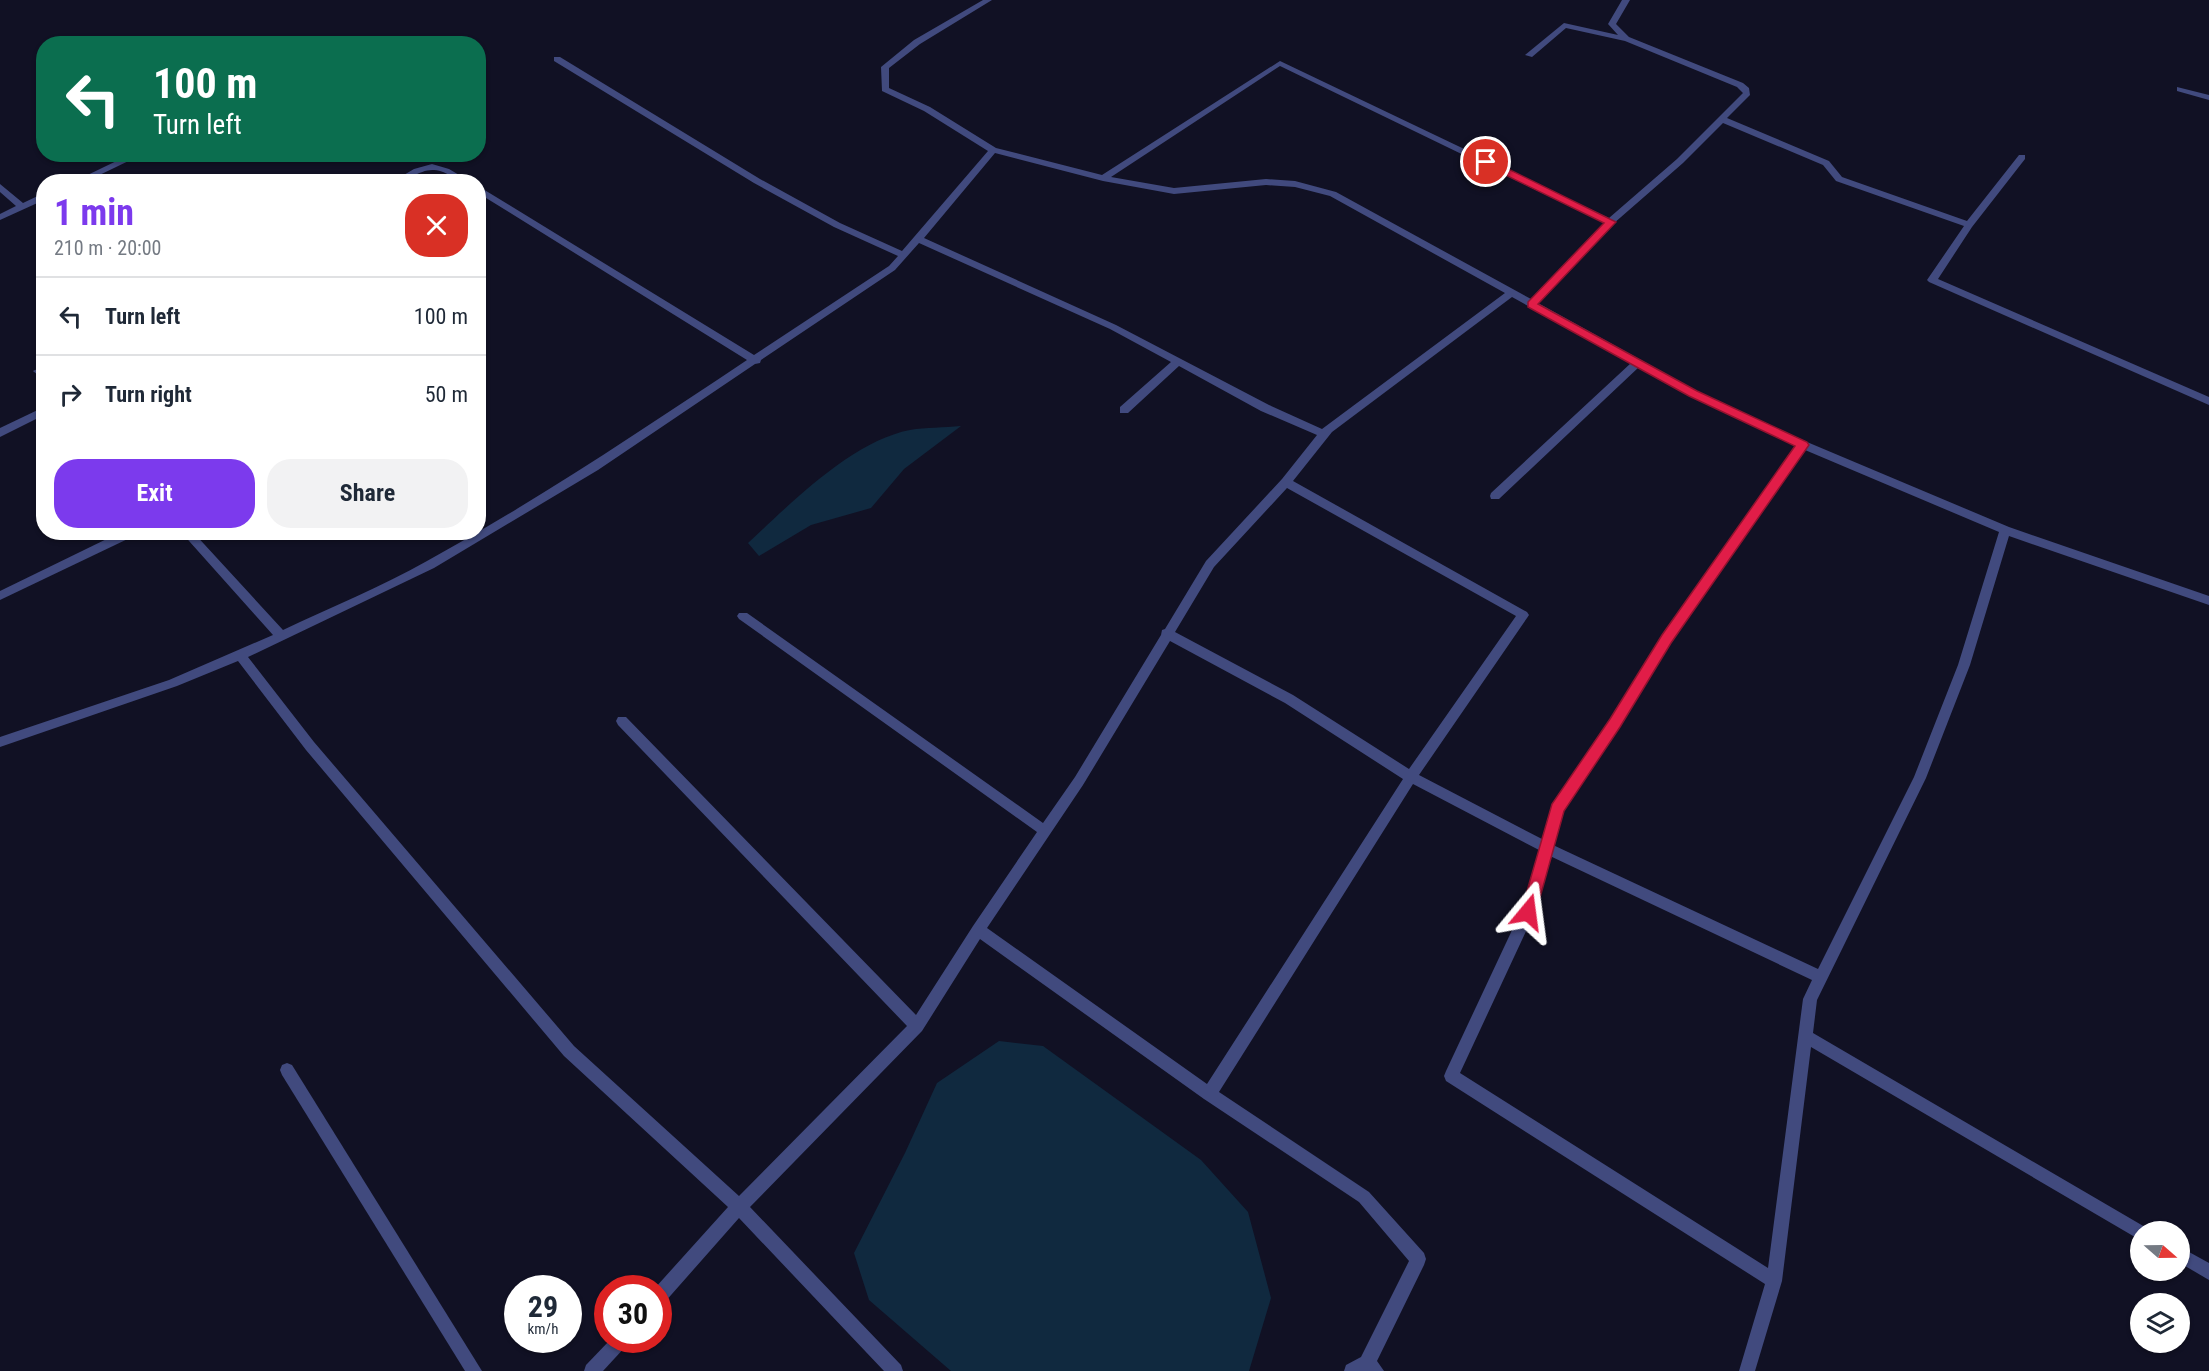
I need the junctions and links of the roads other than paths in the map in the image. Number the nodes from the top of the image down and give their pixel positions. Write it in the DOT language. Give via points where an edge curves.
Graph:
graph roads {
  1 [pos="988,0"];
  2 [pos="1626,0"];
  3 [pos="1626,39"];
  4 [pos="1529,55"];
  5 [pos="557,59"];
  6 [pos="2180,88"];
  7 [pos="2209,98"];
  8 [pos="1721,119"];
  9 [pos="993,150"];
  10 [pos="2022,157"];
  11 [pos="121,162"];
  12 [pos="95,174"];
  13 [pos="410,174"];
  14 [pos="454,174"];
  15 [pos="1103,178"];
  16 [pos="0,187"];
  17 [pos="486,194"];
  18 [pos="36,199"];
  19 [pos="21,206"];
  20 [pos="0,217"];
  21 [pos="1610,222"];
  22 [pos="1969,225"];
  23 [pos="918,239"];
  24 [pos="904,255"];
  25 [pos="1511,293"];
  26 [pos="1532,305"];
  27 [pos="756,361"];
  28 [pos="1177,362"];
  29 [pos="1637,363"];
  30 [pos="2209,401"];
  31 [pos="1124,410"];
  32 [pos="36,414"];
  33 [pos="0,433"];
  34 [pos="1324,434"];
  35 [pos="1803,445"];
  36 [pos="1286,482"];
  37 [pos="1495,496"];
  38 [pos="2005,530"];
  39 [pos="486,532"];
  40 [pos="116,540"];
  41 [pos="193,540"];
  42 [pos="472,540"];
  43 [pos="0,596"];
  44 [pos="2209,601"];
  45 [pos="743,616"];
  46 [pos="1166,633"];
  47 [pos="281,636"];
  48 [pos="240,655"];
  49 [pos="622,721"];
  50 [pos="0,742"];
  51 [pos="1411,777"];
  52 [pos="1045,831"];
  53 [pos="1546,848"];
  54 [pos="978,930"];
  55 [pos="1821,977"];
  56 [pos="917,1026"];
  57 [pos="1805,1036"];
  58 [pos="287,1070"];
  59 [pos="1209,1094"];
  60 [pos="739,1207"];
  61 [pos="2130,1226"];
  62 [pos="2190,1261"];
  63 [pos="2209,1272"];
  64 [pos="672,1281"];
  65 [pos="1774,1281"];
  66 [pos="608,1353"];
  67 [pos="1371,1367"];
  68 [pos="474,1371"];
  69 [pos="592,1371"];
  70 [pos="895,1371"];
  71 [pos="1352,1371"];
  72 [pos="1747,1371"];
  1 -- 9 [label="street" via="917,42 885,68 885,89 927,109"];
  2 -- 3 [label="street" via="1612,24"];
  3 -- 4 [label="street" via="1564,25"];
  3 -- 8 [label="street" via="1746,90"];
  5 -- 24 [label="street" via="757,181 837,225"];
  6 -- 7 [label="street"];
  8 -- 21 [label="street"];
  8 -- 22 [label="street" via="1826,163 1839,179"];
  9 -- 15 [label="street"];
  9 -- 23 [label="street"];
  10 -- 22 [label="street"];
  11 -- 12 [label="street"];
  13 -- 14 [label="street" via="433,165"];
  15 -- 21 [label="street" via="1280,63"];
  15 -- 25 [label="street" via="1174,191 1266,182 1295,184 1333,194"];
  16 -- 19 [label="street"];
  17 -- 27 [label="street"];
  18 -- 19 [label="street"];
  19 -- 20 [label="street"];
  21 -- 26 [label="street"];
  22 -- 30 [label="street" via="1932,280"];
  23 -- 24 [label="street"];
  23 -- 28 [label="street" via="1113,327"];
  24 -- 27 [label="street" via="892,268"];
  25 -- 26 [label="street"];
  25 -- 34 [label="street"];
  26 -- 29 [label="street"];
  27 -- 39 [label="street" via="594,467"];
  28 -- 31 [label="street"];
  28 -- 34 [label="street"];
  29 -- 35 [label="street"];
  29 -- 37 [label="street"];
  32 -- 33 [label="street"];
  34 -- 36 [label="street"];
  35 -- 38 [label="street"];
  35 -- 53 [label="street" via="1666,639 1557,808"];
  36 -- 46 [label="street" via="1210,564"];
  36 -- 51 [label="street" via="1523,615"];
  38 -- 44 [label="street"];
  38 -- 55 [label="street" via="1964,665 1920,778"];
  40 -- 43 [label="street"];
  41 -- 47 [label="street"];
  42 -- 47 [label="street" via="430,565"];
  45 -- 52 [label="street"];
  46 -- 51 [label="street" via="1289,699"];
  46 -- 52 [label="street"];
  47 -- 48 [label="street"];
  48 -- 50 [label="street" via="173,683"];
  48 -- 60 [label="street" via="317,755 568,1051"];
  49 -- 56 [label="street"];
  51 -- 53 [label="street"];
  51 -- 59 [label="street"];
  52 -- 54 [label="street"];
  53 -- 55 [label="street"];
  53 -- 65 [label="street" via="1528,912 1451,1076"];
  54 -- 56 [label="street"];
  54 -- 59 [label="street"];
  55 -- 57 [label="street" via="1810,999"];
  56 -- 60 [label="street"];
  57 -- 61 [label="street"];
  57 -- 65 [label="street"];
  58 -- 68 [label="street"];
  59 -- 67 [label="street" via="1364,1197 1418,1259"];
  60 -- 64 [label="street"];
  60 -- 70 [label="street"];
  62 -- 63 [label="street"];
  65 -- 72 [label="street"];
  66 -- 69 [label="street"];
  67 -- 71 [label="street"];
}
